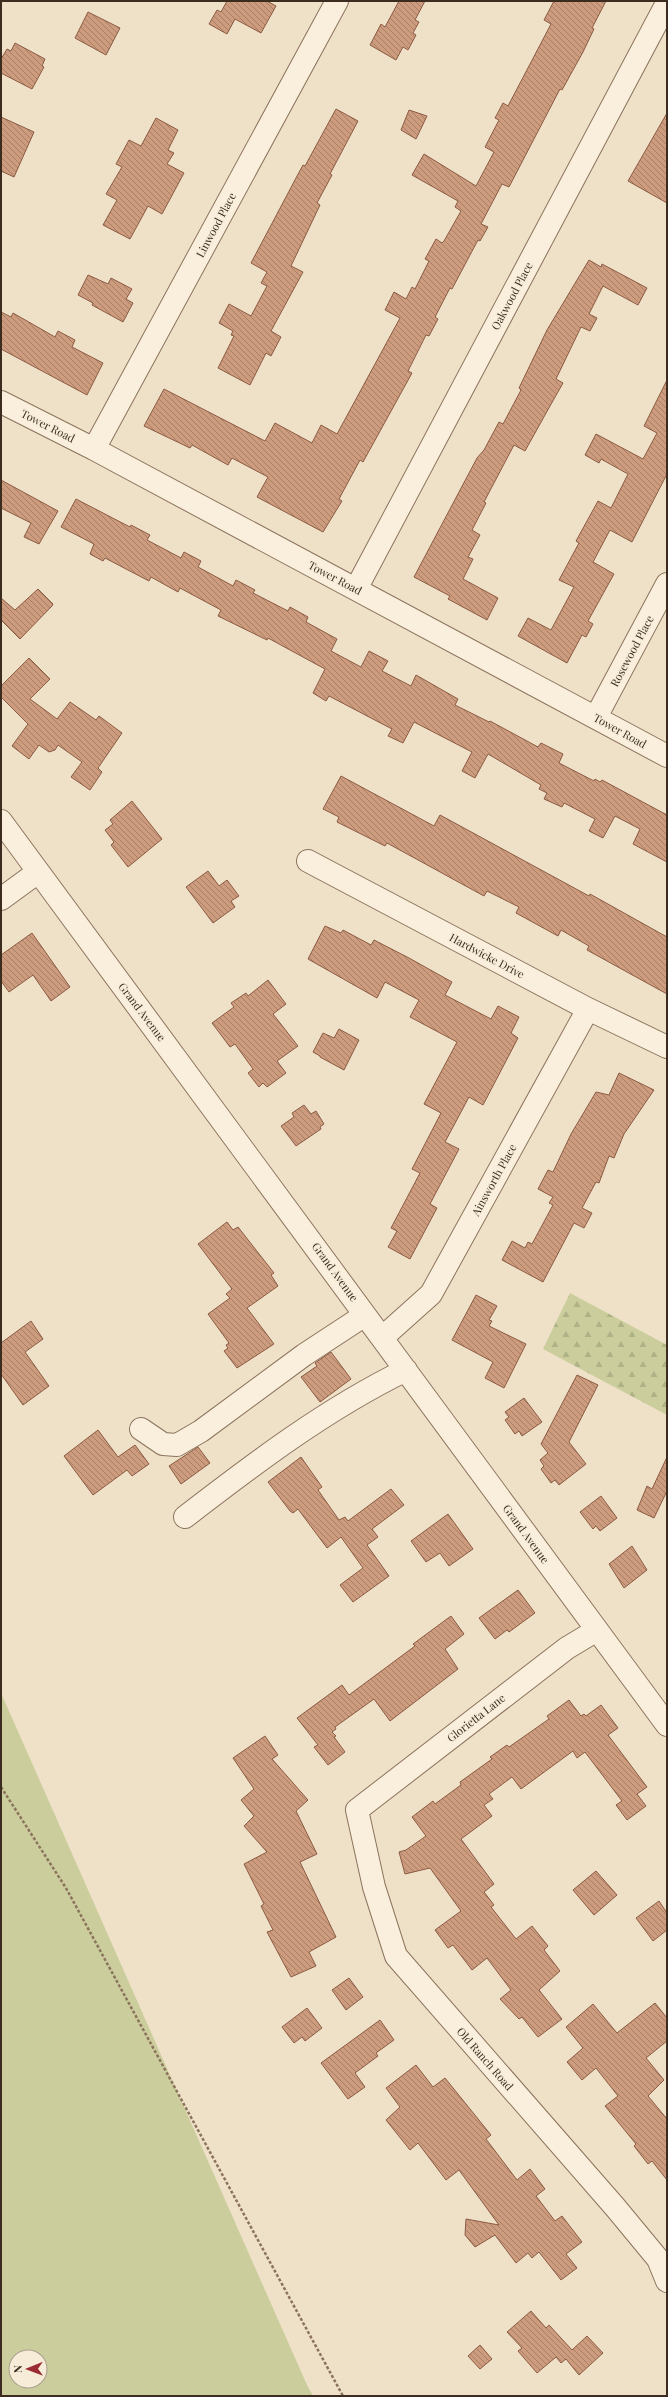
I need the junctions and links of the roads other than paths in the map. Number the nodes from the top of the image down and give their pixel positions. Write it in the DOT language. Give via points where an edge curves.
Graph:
graph roads {
  1 [pos="338,1"];
  2 [pos="667,3"];
  3 [pos="1,402"];
  4 [pos="94,449"];
  5 [pos="667,584"];
  6 [pos="356,589"];
  7 [pos="596,717"];
  8 [pos="667,756"];
  9 [pos="1,821"];
  10 [pos="308,861"];
  11 [pos="38,872"];
  12 [pos="1,898"];
  13 [pos="588,1010"];
  14 [pos="667,1047"];
  15 [pos="365,1315"];
  16 [pos="384,1337"];
  17 [pos="406,1370"];
  18 [pos="141,1429"];
  19 [pos="184,1517"];
  20 [pos="597,1630"];
  21 [pos="664,1712"];
  22 [pos="357,1810"];
  23 [pos="667,2281"];
  1 -- 4 [label="street, Linwood Place"];
  2 -- 6 [label="street, Oakwood Place"];
  3 -- 4 [label="street, Tower Road"];
  4 -- 6 [label="street, Tower Road"];
  5 -- 7 [label="street, Rosewood Place"];
  6 -- 7 [label="street, Tower Road"];
  7 -- 8 [label="street, Tower Road"];
  9 -- 11 [label="street, Grand Avenue"];
  10 -- 13 [label="street, Hardwicke Drive"];
  11 -- 12 [label="street"];
  11 -- 15 [label="street, Grand Avenue"];
  13 -- 14 [label="street, Hardwicke Drive"];
  13 -- 16 [label="street, Ainsworth Place" via="430,1294"];
  15 -- 16 [label="street, Grand Avenue"];
  15 -- 18 [label="street" via="304,1355 201,1431 177,1445 163,1444"];
  16 -- 17 [label="street, Grand Avenue"];
  17 -- 19 [label="street" via="274,1448"];
  17 -- 20 [label="street, Grand Avenue"];
  20 -- 21 [label="street, Grand Avenue"];
  20 -- 22 [label="street, Glorietta Lane" via="567,1648"];
  22 -- 23 [label="street, Old Ranch Road" via="374,1887 396,1956 615,2207 658,2259"];
}
